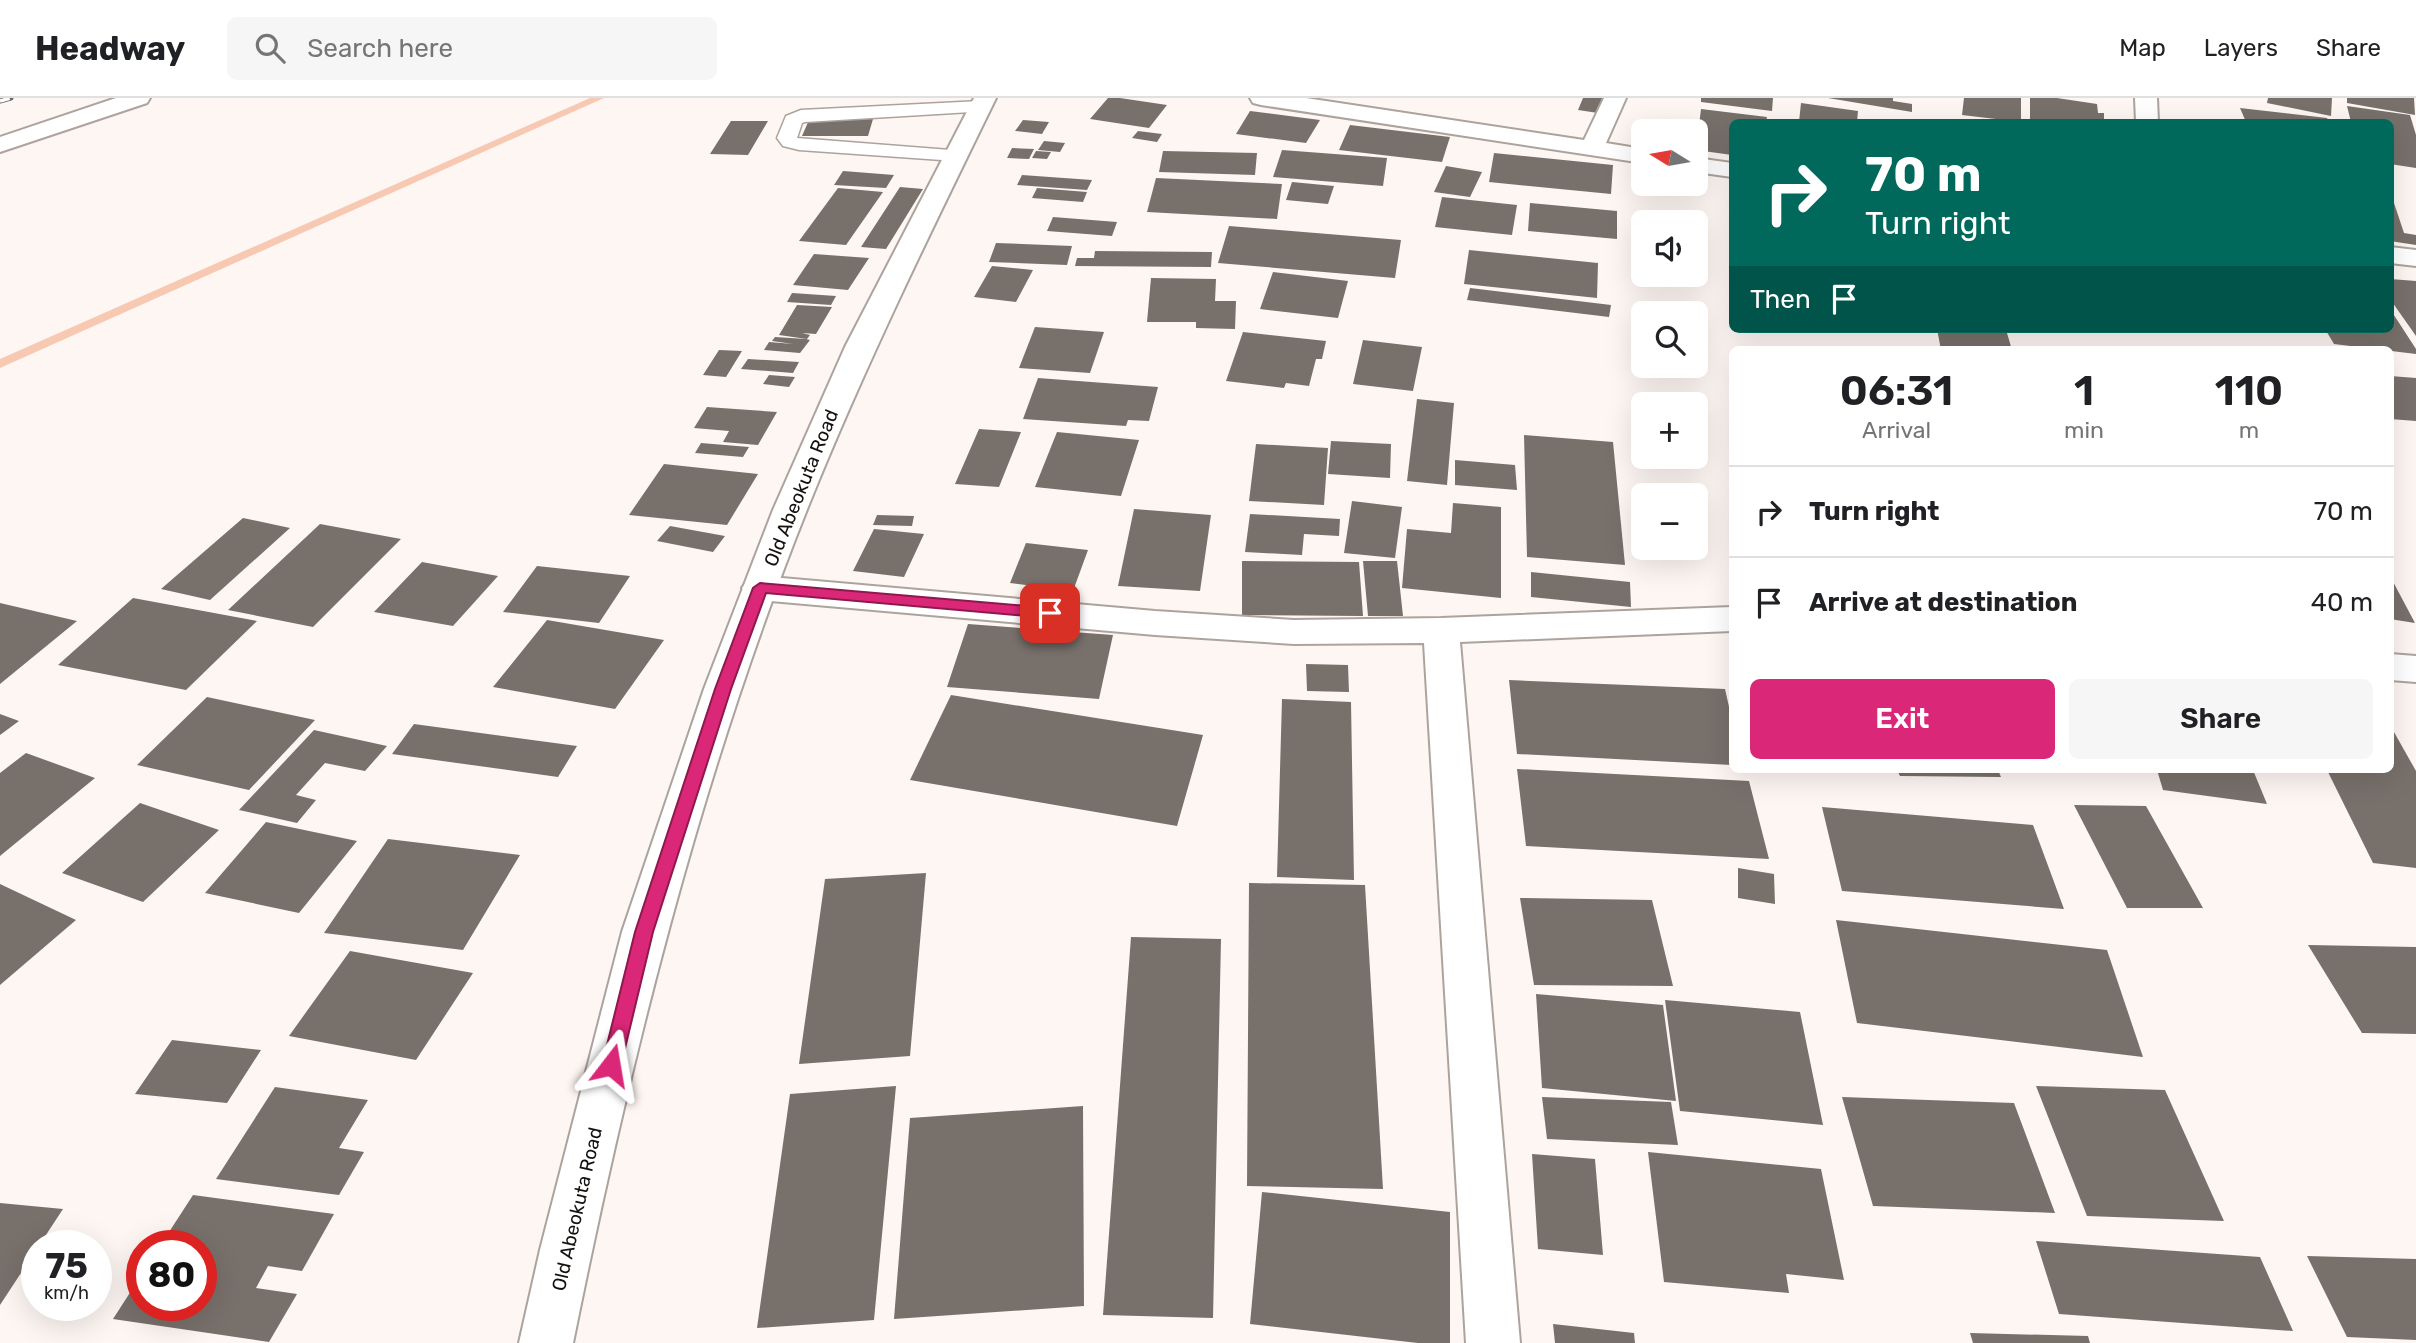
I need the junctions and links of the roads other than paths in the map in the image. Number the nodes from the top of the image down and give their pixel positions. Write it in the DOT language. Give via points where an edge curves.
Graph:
graph roads {
  1 [pos="139,98"];
  2 [pos="1261,98"];
  3 [pos="1615,98"];
  4 [pos="2146,98"];
  5 [pos="983,102"];
  6 [pos="909,110"];
  7 [pos="2147,119"];
  8 [pos="0,145"];
  9 [pos="1592,148"];
  10 [pos="892,150"];
  11 [pos="1631,154"];
  12 [pos="956,155"];
  13 [pos="1708,166"];
  14 [pos="1729,170"];
  15 [pos="2394,255"];
  16 [pos="2416,258"];
  17 [pos="760,588"];
  18 [pos="1729,619"];
  19 [pos="1441,630"];
  20 [pos="2394,667"];
  21 [pos="2416,669"];
  22 [pos="546,1343"];
  23 [pos="1493,1343"];
  1 -- 8 [label="main road"];
  2 -- 9 [label="main road"];
  3 -- 9 [label="main road"];
  4 -- 7 [label="main road"];
  5 -- 6 [label="lane"];
  5 -- 12 [label="main road, Old Abeokuta Road"];
  6 -- 10 [label="lane"];
  6 -- 10 [label="lane" via="801,116 793,120 787,138 799,144"];
  9 -- 11 [label="main road"];
  10 -- 12 [label="lane"];
  12 -- 17 [label="main road, Old Abeokuta Road" via="860,347"];
  13 -- 14 [label="main road"];
  15 -- 16 [label="main road"];
  17 -- 19 [label="main road" via="1294,632"];
  17 -- 22 [label="main road, Old Abeokuta Road" via="644,932"];
  18 -- 19 [label="main road"];
  19 -- 23 [label="main road"];
  20 -- 21 [label="main road"];
}
